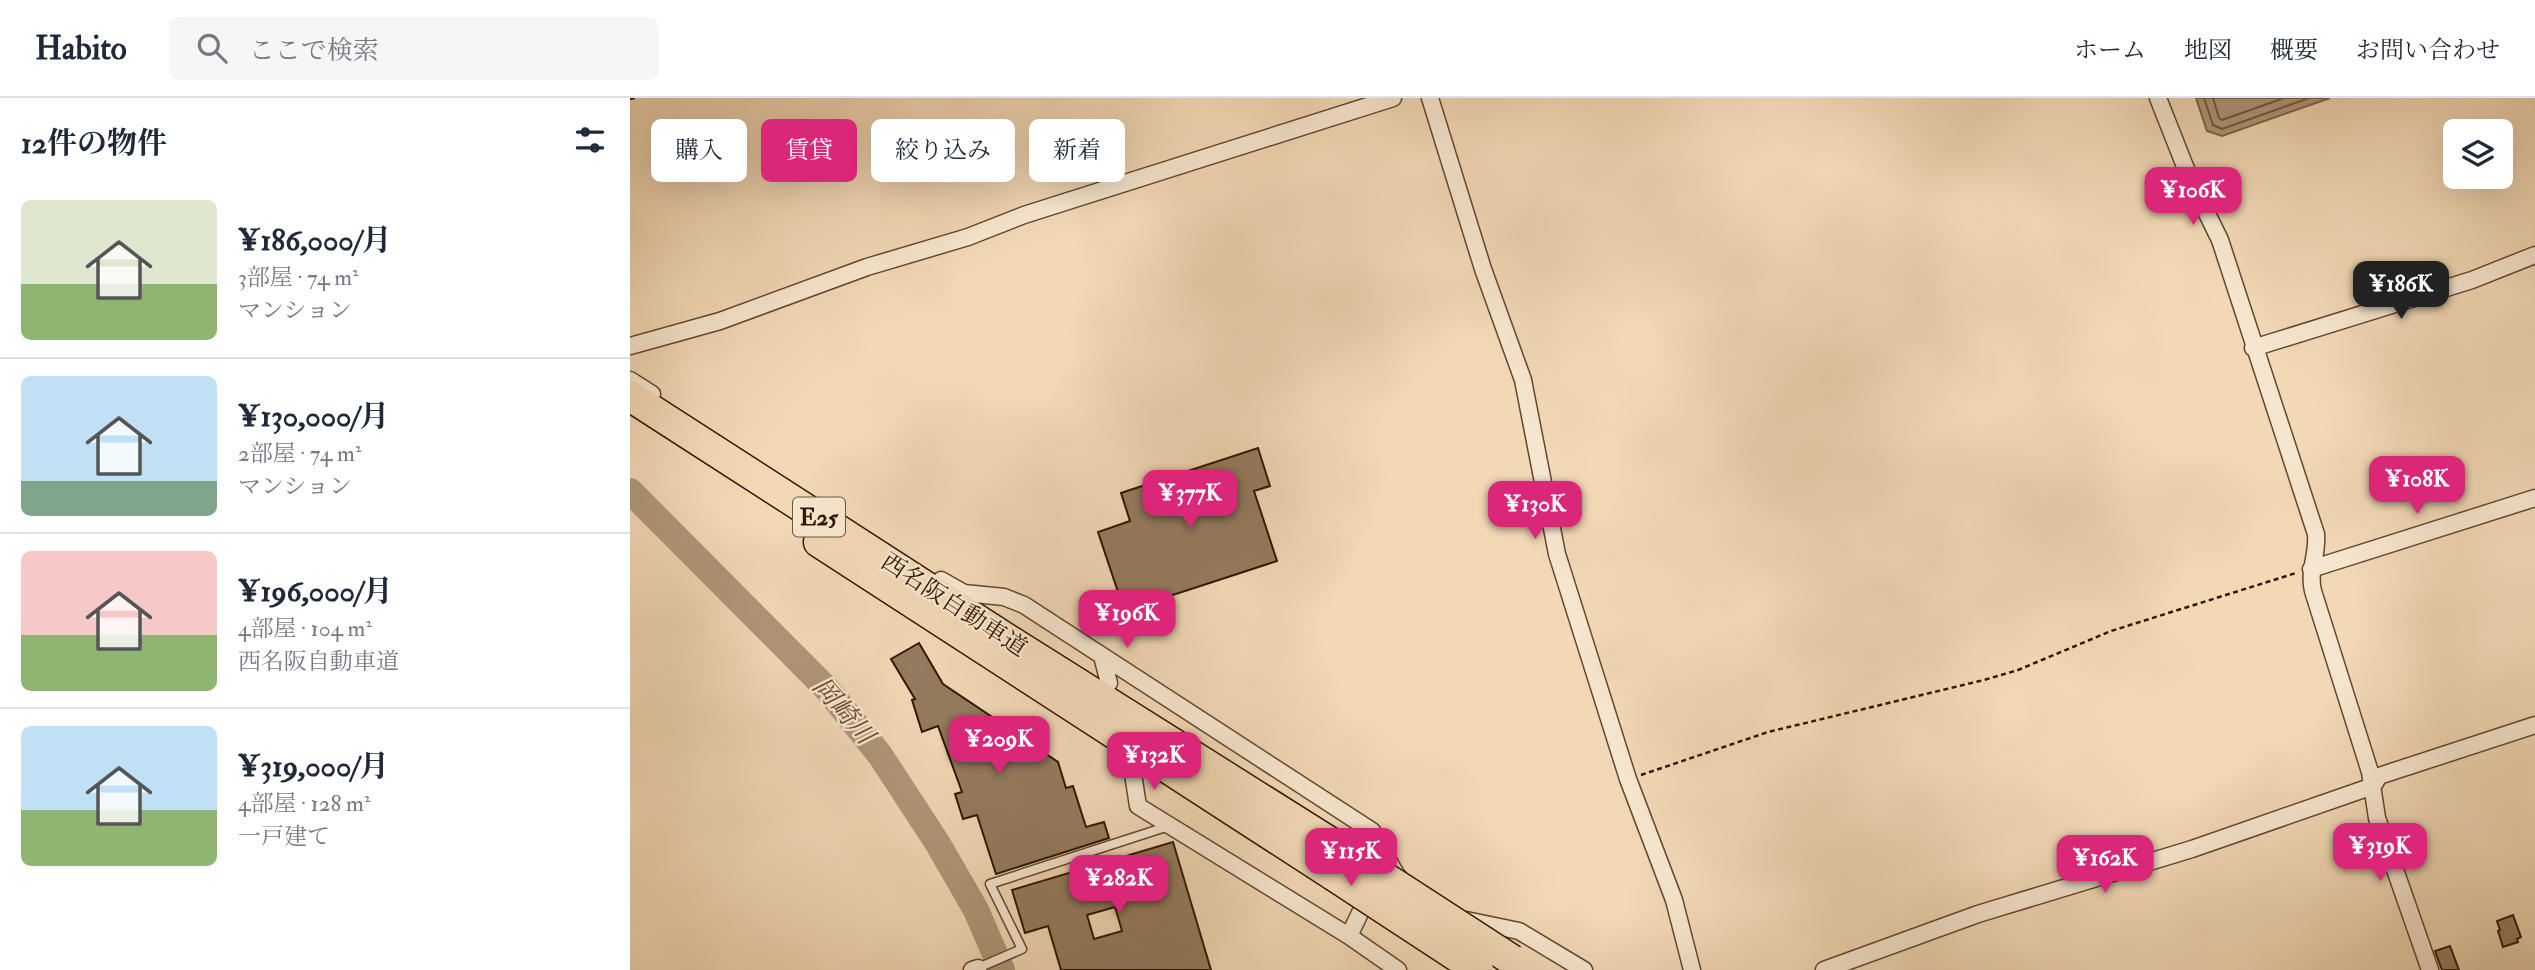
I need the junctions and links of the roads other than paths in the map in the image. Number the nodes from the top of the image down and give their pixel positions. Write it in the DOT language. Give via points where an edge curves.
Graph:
graph roads {
  1 [pos="1393,98"];
  2 [pos="1430,98"];
  3 [pos="2158,98"];
  4 [pos="2535,256"];
  5 [pos="630,346"];
  6 [pos="2253,348"];
  7 [pos="630,380"];
  8 [pos="630,396"];
  9 [pos="630,420"];
  10 [pos="2535,498"];
  11 [pos="2311,569"];
  12 [pos="1002,649"];
  13 [pos="1102,656"];
  14 [pos="1109,683"];
  15 [pos="2535,725"];
  16 [pos="1131,761"];
  17 [pos="2373,786"];
  18 [pos="1172,825"];
  19 [pos="1387,855"];
  20 [pos="1341,865"];
  21 [pos="1349,936"];
  22 [pos="1520,965"];
  23 [pos="975,969"];
  24 [pos="1398,970"];
  25 [pos="1478,970"];
  26 [pos="1584,970"];
  27 [pos="1692,970"];
  28 [pos="1824,970"];
  29 [pos="2430,970"];
  1 -- 5 [label="street" via="1024,215 720,321"];
  2 -- 27 [label="street" via="1523,380 1557,554 1628,779 1674,900"];
  3 -- 6 [label="street" via="2220,240"];
  4 -- 6 [label="street"];
  6 -- 11 [label="street" via="2316,534"];
  7 -- 13 [label="street" via="953,587 964,593 1013,599"];
  8 -- 12 [label="highway, 西名阪自動車道 / E25"];
  9 -- 12 [label="highway, 西名阪自動車道 / E25"];
  10 -- 11 [label="street"];
  11 -- 17 [label="street" via="2313,591"];
  12 -- 20 [label="highway, 西名阪自動車道 / E25"];
  13 -- 14 [label="street"];
  13 -- 19 [label="street" via="1372,831"];
  15 -- 17 [label="street" via="2379,776"];
  16 -- 18 [label="street" via="1138,806"];
  17 -- 28 [label="street" via="2179,853 1968,917"];
  17 -- 29 [label="street" via="2377,818"];
  18 -- 21 [label="street"];
  18 -- 23 [label="lane" via="990,884 1022,949"];
  19 -- 21 [label="street"];
  19 -- 26 [label="street" via="1406,884 1463,918 1520,931"];
  20 -- 22 [label="highway, 西名阪自動車道 / E25, bridge"];
  20 -- 25 [label="highway, 西名阪自動車道 / E25, bridge"];
  21 -- 24 [label="street"];
}
